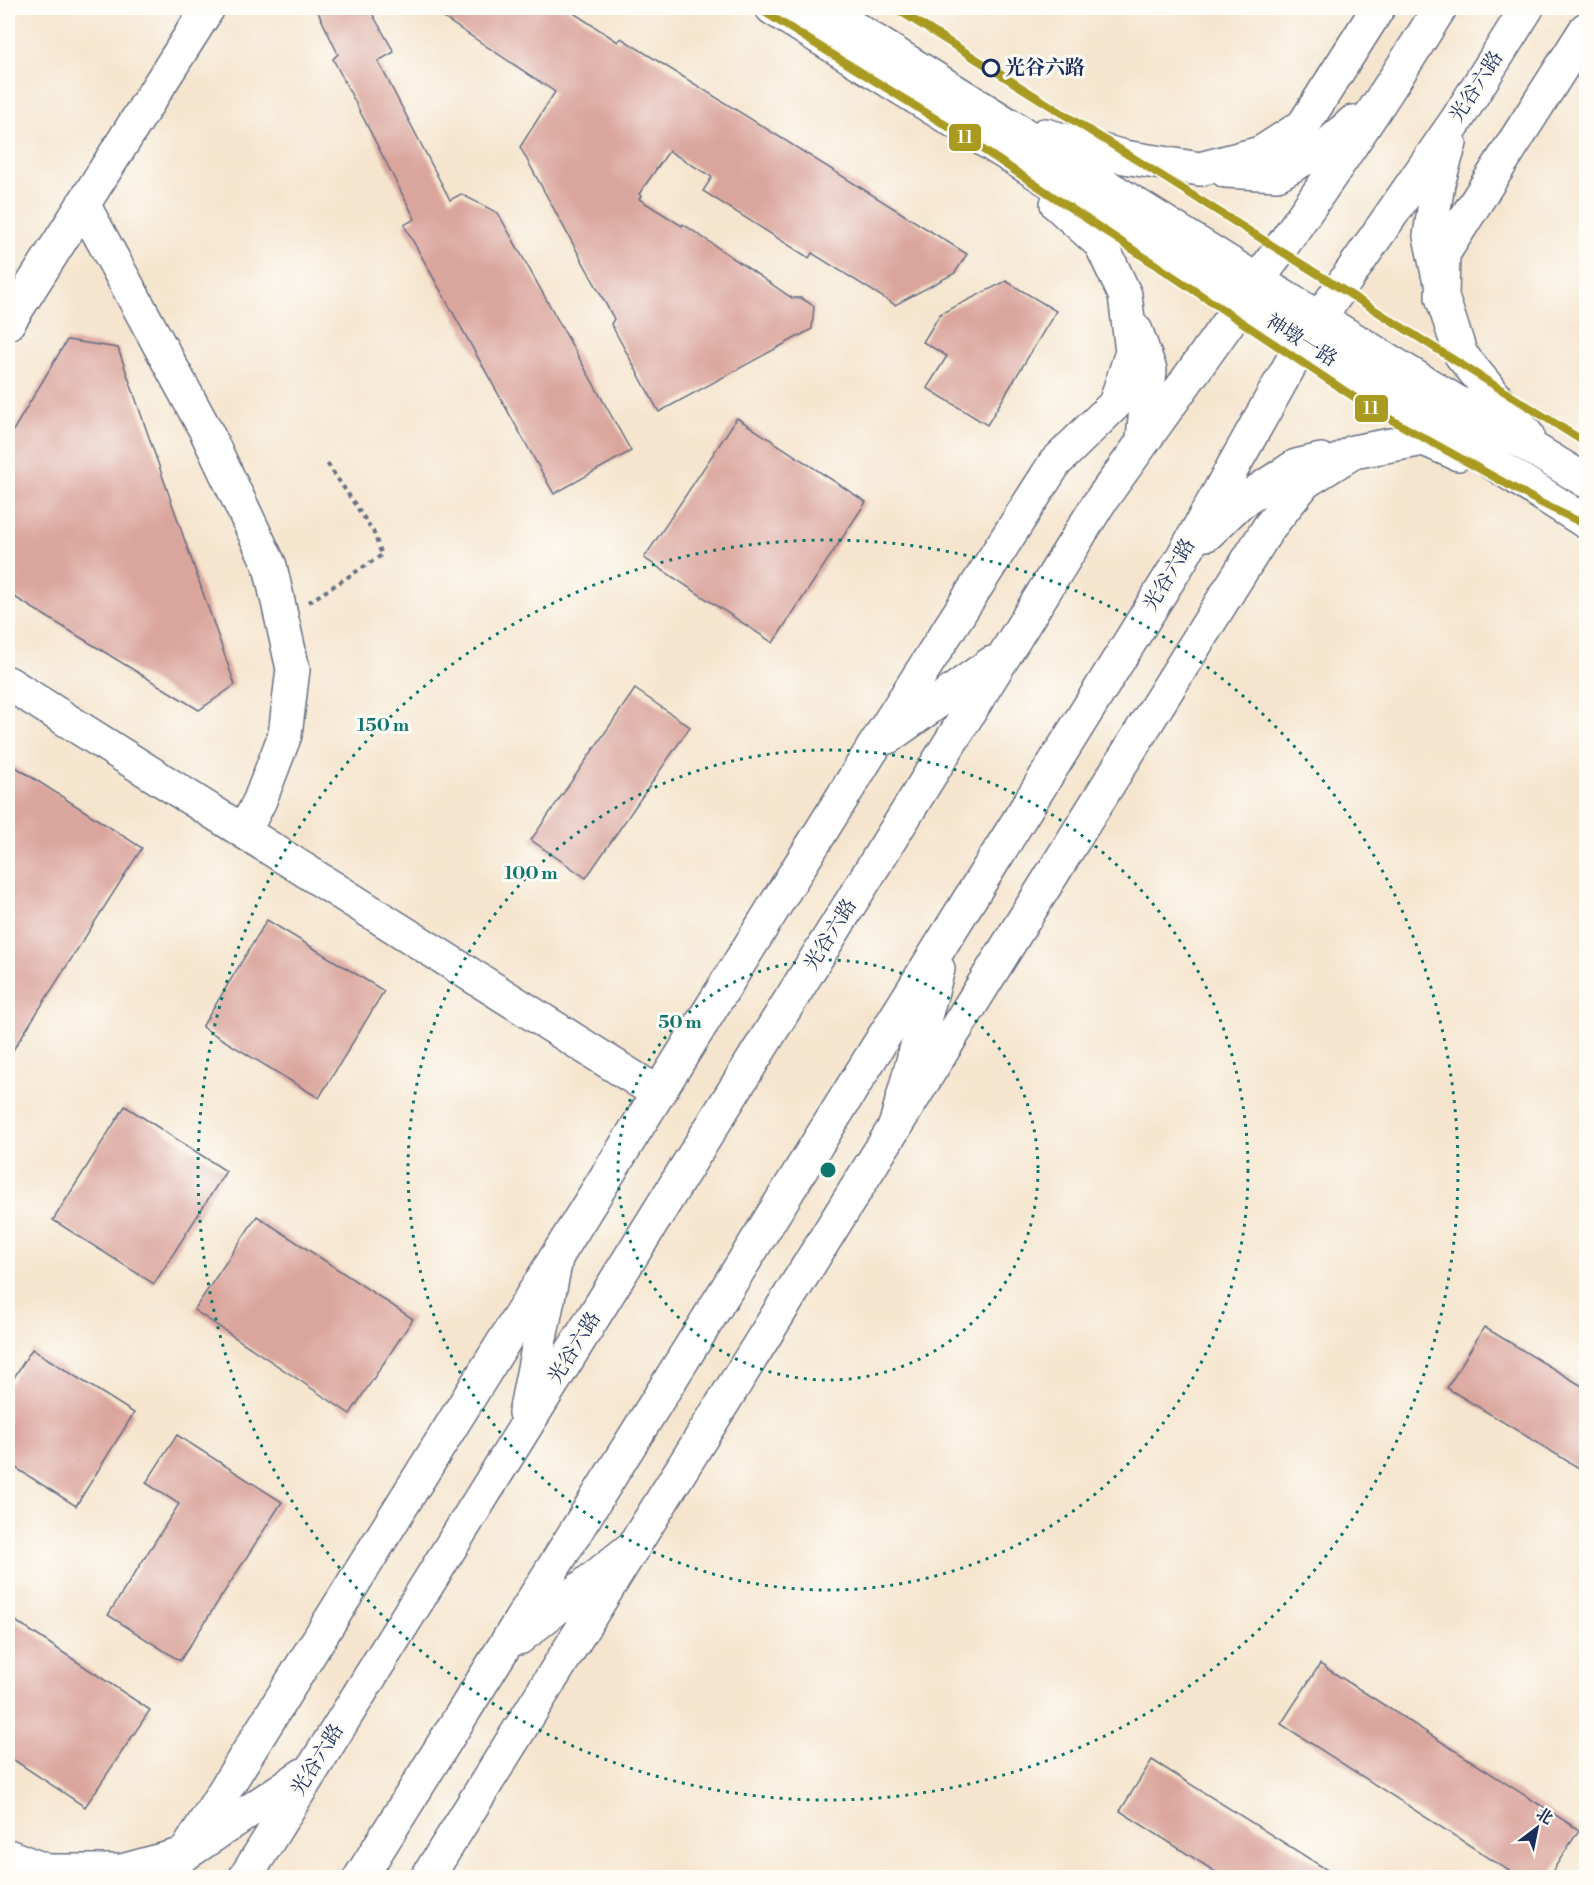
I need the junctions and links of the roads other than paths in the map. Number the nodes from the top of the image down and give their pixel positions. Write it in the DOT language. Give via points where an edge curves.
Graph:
graph roads {
  1 [pos="208,8"];
  2 [pos="771,8"];
  3 [pos="822,8"];
  4 [pos="1378,8"];
  5 [pos="1440,8"];
  6 [pos="1527,8"];
  7 [pos="1587,29"];
  8 [pos="1388,91"];
  9 [pos="1456,121"];
  10 [pos="1020,147"];
  11 [pos="1200,169"];
  12 [pos="83,204"];
  13 [pos="1250,293"];
  14 [pos="1125,295"];
  15 [pos="1442,297"];
  16 [pos="8,323"];
  17 [pos="1311,330"];
  18 [pos="1353,452"];
  19 [pos="1541,453"];
  20 [pos="1520,481"];
  21 [pos="1587,481"];
  22 [pos="1099,503"];
  23 [pos="1587,522"];
  24 [pos="1182,558"];
  25 [pos="1006,653"];
  26 [pos="8,684"];
  27 [pos="873,748"];
  28 [pos="244,832"];
  29 [pos="947,934"];
  30 [pos="658,1093"];
  31 [pos="895,1127"];
  32 [pos="556,1258"];
  33 [pos="521,1434"];
  34 [pos="634,1546"];
  35 [pos="499,1654"];
  36 [pos="314,1767"];
  37 [pos="395,1821"];
  38 [pos="185,1854"];
  39 [pos="8,1856"];
  40 [pos="245,1878"];
  41 [pos="360,1878"];
  42 [pos="384,1878"];
  43 [pos="427,1878"];
  1 -- 12 [label="main road"];
  2 -- 10 [label="main road, 神墩一路"];
  3 -- 10 [label="main road, 神墩一路"];
  4 -- 11 [label="main road" via="1303,126 1261,153"];
  5 -- 8 [label="main road, 光谷六路"];
  6 -- 9 [label="main road, 光谷六路"];
  7 -- 15 [label="main road" via="1443,254"];
  8 -- 11 [label="main road" via="1326,147 1277,174"];
  8 -- 13 [label="main road, 光谷六路"];
  9 -- 15 [label="main road" via="1438,183 1430,236"];
  9 -- 17 [label="main road, 光谷六路"];
  10 -- 11 [label="main road" via="1047,136 1124,157"];
  10 -- 13 [label="main road, 神墩一路"];
  10 -- 14 [label="main road" via="1051,198 1101,244"];
  12 -- 16 [label="main road"];
  12 -- 28 [label="main road" via="206,431 270,566 293,669 285,735"];
  13 -- 17 [label="main road, 神墩一路"];
  13 -- 22 [label="main road, 光谷六路"];
  14 -- 22 [label="main road" via="1150,370 1144,436"];
  14 -- 27 [label="main road" via="1132,352 1115,404 1055,464"];
  15 -- 19 [label="main road" via="1461,355"];
  17 -- 19 [label="main road, 神墩一路"];
  17 -- 20 [label="main road, 神墩一路"];
  17 -- 24 [label="main road, 光谷六路"];
  18 -- 20 [label="main road" via="1424,440"];
  18 -- 24 [label="main road" via="1296,466 1238,504"];
  18 -- 31 [label="main road" via="1305,482 1269,527"];
  19 -- 21 [label="main road, 神墩一路"];
  20 -- 23 [label="main road, 神墩一路"];
  22 -- 25 [label="main road, 光谷六路"];
  24 -- 29 [label="main road, 光谷六路"];
  25 -- 27 [label="main road"];
  25 -- 33 [label="main road, 光谷六路"];
  26 -- 28 [label="main road"];
  27 -- 30 [label="main road"];
  28 -- 30 [label="main road"];
  29 -- 31 [label="main road"];
  29 -- 35 [label="main road, 光谷六路"];
  30 -- 32 [label="main road"];
  31 -- 34 [label="main road"];
  32 -- 33 [label="main road"];
  32 -- 38 [label="main road"];
  33 -- 36 [label="main road, 光谷六路"];
  34 -- 35 [label="main road"];
  34 -- 43 [label="main road"];
  35 -- 37 [label="main road, 光谷六路"];
  36 -- 38 [label="main road"];
  36 -- 40 [label="main road, 光谷六路"];
  37 -- 41 [label="main road, 光谷六路"];
  37 -- 42 [label="main road"];
  38 -- 39 [label="main road" via="122,1871 47,1871"];
}
